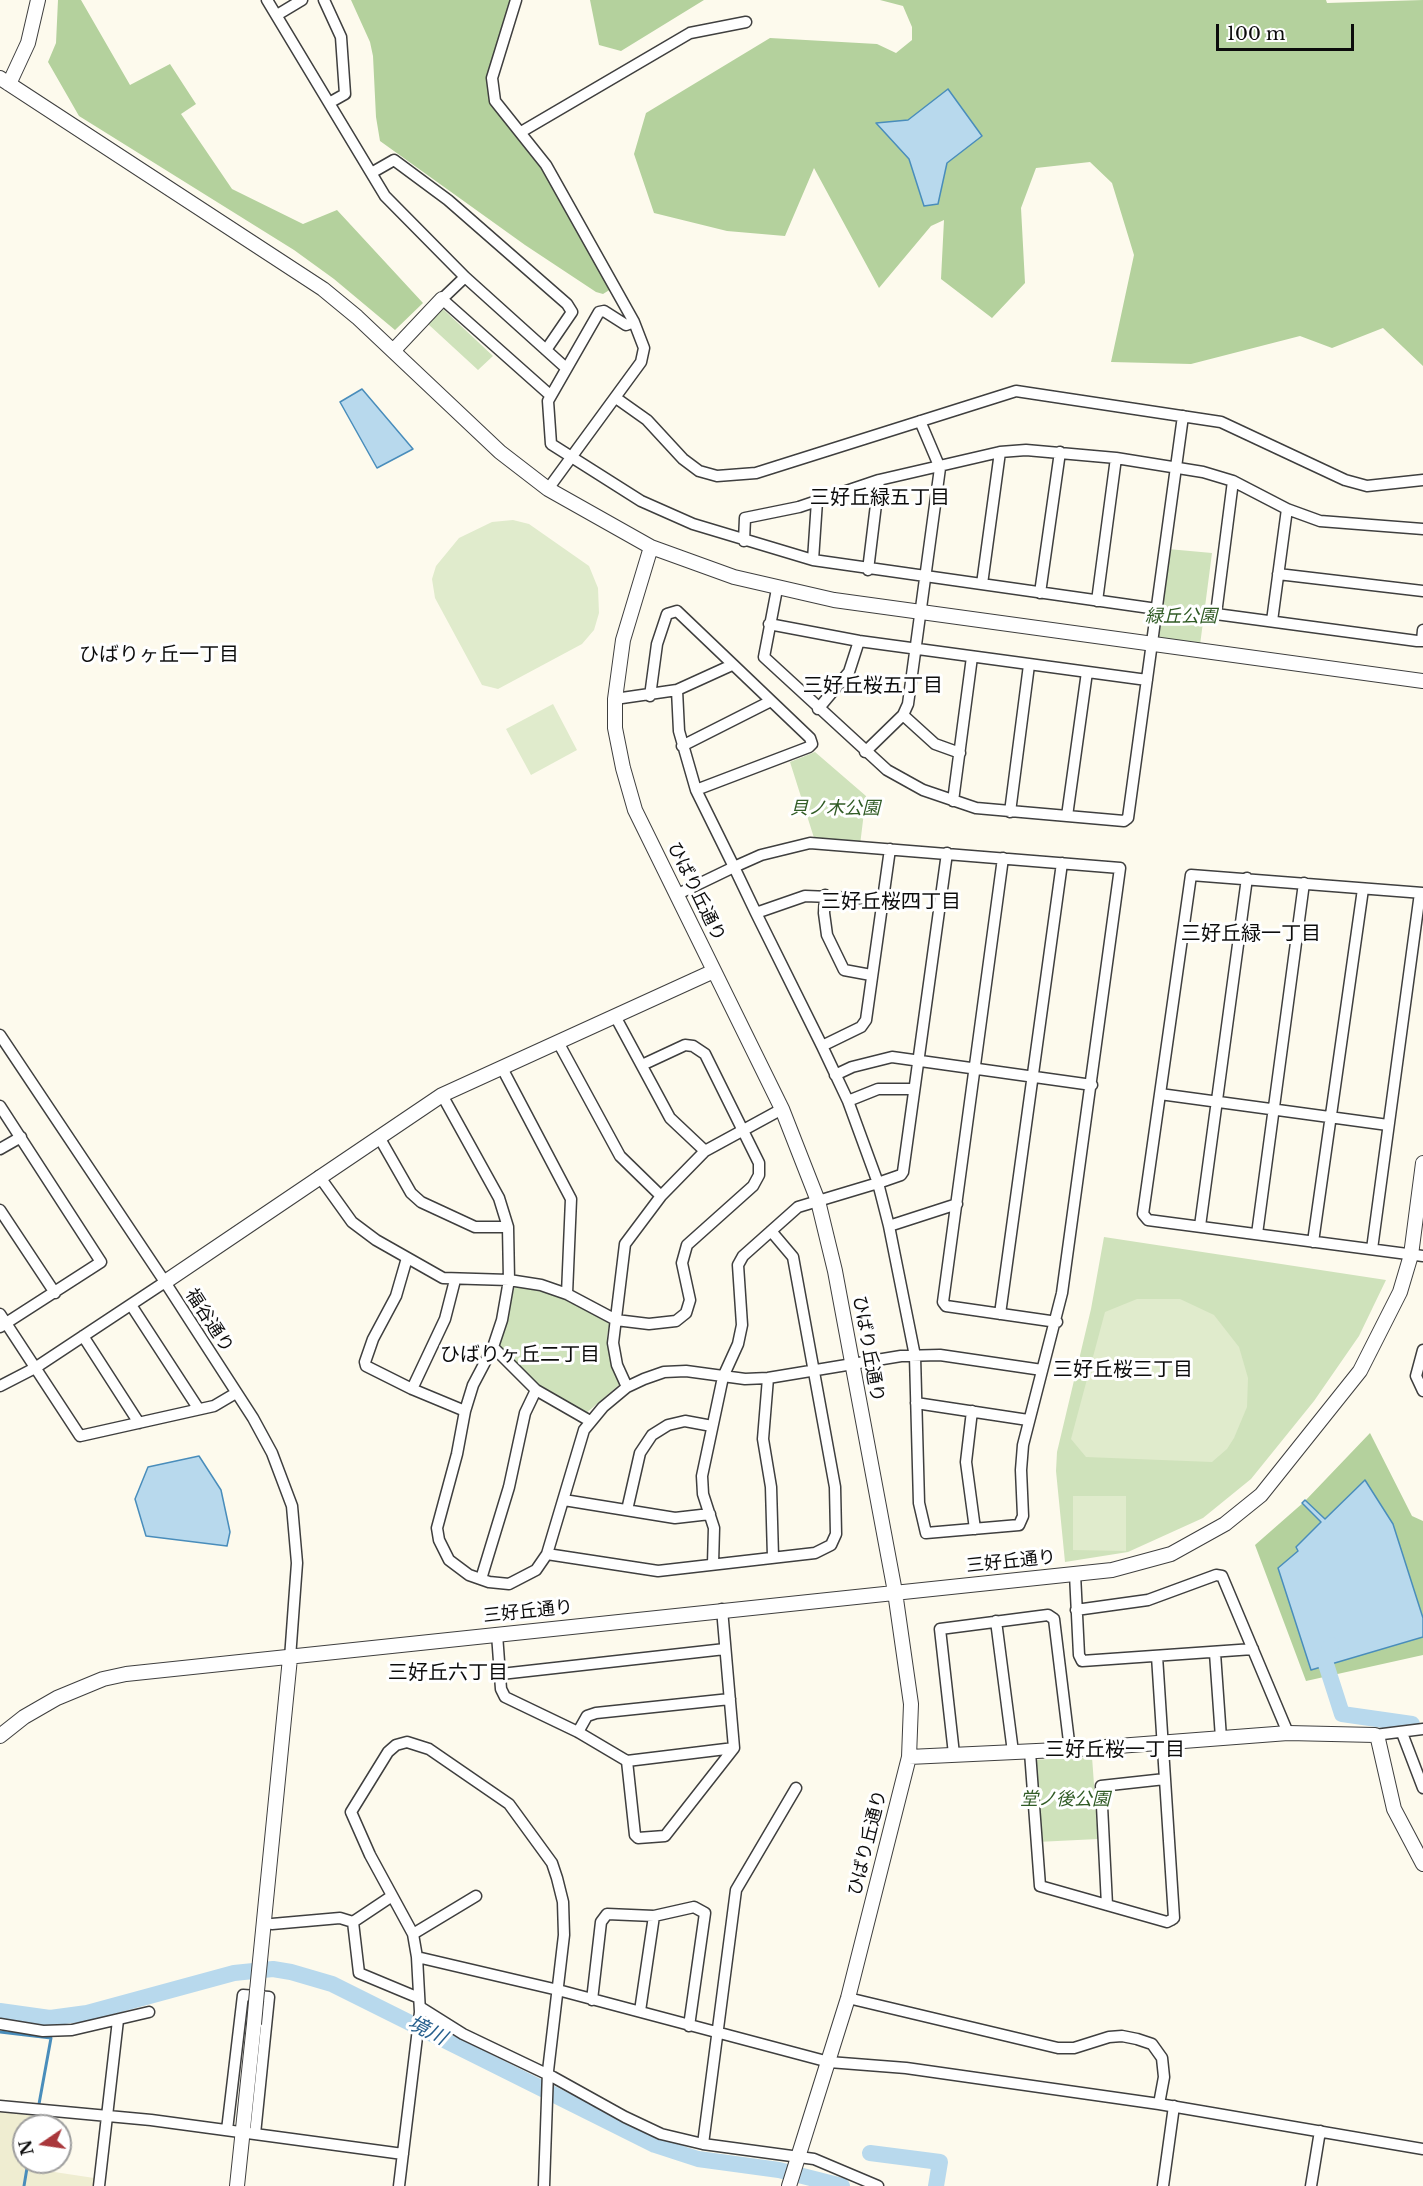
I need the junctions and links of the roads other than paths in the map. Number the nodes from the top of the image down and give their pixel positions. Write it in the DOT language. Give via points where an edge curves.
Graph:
graph roads {
  1 [pos="38,0"];
  2 [pos="267,0"];
  3 [pos="302,0"];
  4 [pos="324,0"];
  5 [pos="516,0"];
  6 [pos="277,15"];
  7 [pos="746,22"];
  8 [pos="5,81"];
  9 [pos="329,103"];
  10 [pos="521,132"];
  11 [pos="373,172"];
  12 [pos="465,277"];
  13 [pos="442,299"];
  14 [pos="634,322"];
  15 [pos="393,351"];
  16 [pos="546,351"];
  17 [pos="566,368"];
  18 [pos="550,395"];
  19 [pos="616,398"];
  20 [pos="1183,416"];
  21 [pos="920,421"];
  22 [pos="1000,452"];
  23 [pos="1060,452"];
  24 [pos="570,458"];
  25 [pos="1116,458"];
  26 [pos="940,468"];
  27 [pos="1176,468"];
  28 [pos="879,480"];
  29 [pos="1423,480"];
  30 [pos="1233,481"];
  31 [pos="548,489"];
  32 [pos="817,501"];
  33 [pos="1287,509"];
  34 [pos="1423,529"];
  35 [pos="744,541"];
  36 [pos="651,547"];
  37 [pos="813,560"];
  38 [pos="868,570"];
  39 [pos="1278,574"];
  40 [pos="925,577"];
  41 [pos="982,584"];
  42 [pos="777,589"];
  43 [pos="1423,591"];
  44 [pos="1040,593"];
  45 [pos="1097,601"];
  46 [pos="1157,609"];
  47 [pos="922,612"];
  48 [pos="1272,621"];
  49 [pos="770,624"];
  50 [pos="1423,630"];
  51 [pos="859,641"];
  52 [pos="1153,644"];
  53 [pos="917,648"];
  54 [pos="972,657"];
  55 [pos="732,665"];
  56 [pos="1029,665"];
  57 [pos="1088,672"];
  58 [pos="1147,680"];
  59 [pos="1423,681"];
  60 [pos="677,690"];
  61 [pos="650,696"];
  62 [pos="615,699"];
  63 [pos="771,701"];
  64 [pos="818,709"];
  65 [pos="903,715"];
  66 [pos="682,746"];
  67 [pos="865,752"];
  68 [pos="960,753"];
  69 [pos="696,790"];
  70 [pos="953,801"];
  71 [pos="1010,812"];
  72 [pos="1067,816"];
  73 [pos="890,849"];
  74 [pos="947,853"];
  75 [pos="1003,858"];
  76 [pos="1062,863"];
  77 [pos="734,867"];
  78 [pos="1247,878"];
  79 [pos="1304,883"];
  80 [pos="1363,888"];
  81 [pos="1421,893"];
  82 [pos="678,894"];
  83 [pos="825,895"];
  84 [pos="882,899"];
  85 [pos="756,913"];
  86 [pos="714,971"];
  87 [pos="871,975"];
  88 [pos="615,1016"];
  89 [pos="0,1035"];
  90 [pos="558,1042"];
  91 [pos="822,1046"];
  92 [pos="918,1059"];
  93 [pos="642,1065"];
  94 [pos="502,1068"];
  95 [pos="975,1069"];
  96 [pos="835,1075"];
  97 [pos="1033,1075"];
  98 [pos="1092,1085"];
  99 [pos="914,1089"];
  100 [pos="1160,1094"];
  101 [pos="442,1095"];
  102 [pos="848,1101"];
  103 [pos="1216,1102"];
  104 [pos="0,1106"];
  105 [pos="783,1109"];
  106 [pos="1273,1110"];
  107 [pos="1331,1117"];
  108 [pos="1388,1125"];
  109 [pos="743,1129"];
  110 [pos="21,1137"];
  111 [pos="379,1137"];
  112 [pos="0,1149"];
  113 [pos="705,1151"];
  114 [pos="1423,1163"];
  115 [pos="319,1176"];
  116 [pos="878,1183"];
  117 [pos="661,1196"];
  118 [pos="818,1201"];
  119 [pos="957,1204"];
  120 [pos="0,1210"];
  121 [pos="890,1226"];
  122 [pos="1200,1226"];
  123 [pos="508,1227"];
  124 [pos="771,1230"];
  125 [pos="1257,1234"];
  126 [pos="1313,1242"];
  127 [pos="1371,1249"];
  128 [pos="1417,1256"];
  129 [pos="406,1258"];
  130 [pos="455,1280"];
  131 [pos="508,1280"];
  132 [pos="165,1282"];
  133 [pos="55,1293"];
  134 [pos="567,1294"];
  135 [pos="131,1305"];
  136 [pos="0,1314"];
  137 [pos="1000,1314"];
  138 [pos="616,1320"];
  139 [pos="1057,1322"];
  140 [pos="3,1326"];
  141 [pos="84,1336"];
  142 [pos="493,1347"];
  143 [pos="1423,1350"];
  144 [pos="915,1356"];
  145 [pos="852,1363"];
  146 [pos="35,1368"];
  147 [pos="814,1370"];
  148 [pos="1042,1370"];
  149 [pos="723,1377"];
  150 [pos="768,1378"];
  151 [pos="0,1386"];
  152 [pos="627,1387"];
  153 [pos="412,1389"];
  154 [pos="536,1390"];
  155 [pos="1423,1390"];
  156 [pos="236,1393"];
  157 [pos="916,1403"];
  158 [pos="198,1408"];
  159 [pos="465,1411"];
  160 [pos="972,1411"];
  161 [pos="1028,1420"];
  162 [pos="590,1421"];
  163 [pos="139,1423"];
  164 [pos="712,1426"];
  165 [pos="564,1500"];
  166 [pos="627,1510"];
  167 [pos="710,1514"];
  168 [pos="975,1529"];
  169 [pos="547,1554"];
  170 [pos="773,1557"];
  171 [pos="713,1564"];
  172 [pos="1075,1574"];
  173 [pos="481,1579"];
  174 [pos="895,1592"];
  175 [pos="722,1610"];
  176 [pos="1076,1610"];
  177 [pos="996,1621"];
  178 [pos="497,1634"];
  179 [pos="725,1649"];
  180 [pos="1252,1649"];
  181 [pos="1215,1653"];
  182 [pos="1157,1656"];
  183 [pos="290,1658"];
  184 [pos="501,1674"];
  185 [pos="730,1699"];
  186 [pos="1423,1729"];
  187 [pos="578,1732"];
  188 [pos="1288,1733"];
  189 [pos="1402,1733"];
  190 [pos="1375,1735"];
  191 [pos="0,1736"];
  192 [pos="1221,1738"];
  193 [pos="1163,1743"];
  194 [pos="734,1748"];
  195 [pos="1070,1750"];
  196 [pos="1013,1752"];
  197 [pos="1030,1752"];
  198 [pos="954,1754"];
  199 [pos="909,1757"];
  200 [pos="627,1761"];
  201 [pos="1165,1779"];
  202 [pos="796,1788"];
  203 [pos="1423,1788"];
  204 [pos="1422,1860"];
  205 [pos="392,1896"];
  206 [pos="476,1896"];
  207 [pos="1107,1905"];
  208 [pos="654,1916"];
  209 [pos="353,1922"];
  210 [pos="272,1924"];
  211 [pos="413,1934"];
  212 [pos="417,1956"];
  213 [pos="564,1991"];
  214 [pos="848,1998"];
  215 [pos="592,2000"];
  216 [pos="420,2006"];
  217 [pos="640,2011"];
  218 [pos="149,2012"];
  219 [pos="118,2020"];
  220 [pos="0,2024"];
  221 [pos="689,2026"];
  222 [pos="716,2033"];
  223 [pos="829,2062"];
  224 [pos="548,2078"];
  225 [pos="1159,2104"];
  226 [pos="0,2106"];
  227 [pos="1174,2106"];
  228 [pos="107,2117"];
  229 [pos="227,2130"];
  230 [pos="1320,2131"];
  231 [pos="248,2133"];
  232 [pos="703,2144"];
  233 [pos="1423,2149"];
  234 [pos="403,2154"];
  235 [pos="797,2157"];
  236 [pos="99,2186"];
  237 [pos="237,2186"];
  238 [pos="399,2186"];
  239 [pos="544,2186"];
  240 [pos="789,2186"];
  241 [pos="878,2186"];
  242 [pos="1163,2186"];
  243 [pos="1311,2186"];
  1 -- 8 [label="street" via="28,43"];
  2 -- 6 [label="street"];
  3 -- 6 [label="street"];
  4 -- 9 [label="street" via="341,37 345,94"];
  5 -- 10 [label="street" via="492,88 499,108"];
  6 -- 9 [label="street"];
  7 -- 10 [label="street" via="690,33"];
  8 -- 15 [label="street" via="299,271"];
  9 -- 11 [label="street"];
  10 -- 14 [label="street" via="546,165"];
  11 -- 12 [label="street" via="385,196"];
  11 -- 16 [label="street" via="394,160 474,222 567,304 572,312"];
  12 -- 13 [label="street"];
  12 -- 16 [label="street"];
  13 -- 15 [label="street"];
  13 -- 18 [label="street"];
  14 -- 17 [label="street" via="626,325 604,311 599,312"];
  14 -- 19 [label="street" via="643,342 643,355"];
  15 -- 31 [label="street" via="500,452"];
  16 -- 17 [label="street"];
  17 -- 18 [label="street"];
  18 -- 24 [label="street" via="550,441"];
  19 -- 21 [label="street" via="647,420 683,459 699,471 717,476 756,473"];
  19 -- 24 [label="street"];
  20 -- 21 [label="street" via="1016,391"];
  20 -- 27 [label="street"];
  20 -- 29 [label="street" via="1221,422 1355,483 1380,486"];
  21 -- 26 [label="street"];
  22 -- 23 [label="street"];
  22 -- 26 [label="street"];
  22 -- 41 [label="street"];
  23 -- 25 [label="street"];
  23 -- 44 [label="street"];
  24 -- 31 [label="street"];
  24 -- 35 [label="street" via="641,501"];
  25 -- 27 [label="street"];
  25 -- 45 [label="street"];
  26 -- 28 [label="street"];
  26 -- 40 [label="street"];
  27 -- 30 [label="street"];
  27 -- 46 [label="street"];
  28 -- 32 [label="street"];
  28 -- 38 [label="street"];
  30 -- 33 [label="street"];
  30 -- 48 [label="street" via="1215,611 1219,615"];
  31 -- 36 [label="street"];
  32 -- 35 [label="street" via="745,518"];
  32 -- 37 [label="street"];
  33 -- 34 [label="street" via="1334,524"];
  33 -- 39 [label="street"];
  35 -- 37 [label="street"];
  36 -- 42 [label="street" via="715,572"];
  36 -- 62 [label="street, ひばり丘通り" via="623,640"];
  37 -- 38 [label="street"];
  38 -- 40 [label="street"];
  39 -- 43 [label="street"];
  39 -- 48 [label="street"];
  40 -- 41 [label="street"];
  40 -- 47 [label="street"];
  41 -- 44 [label="street"];
  42 -- 47 [label="street"];
  42 -- 49 [label="street"];
  44 -- 45 [label="street"];
  45 -- 46 [label="street"];
  46 -- 52 [label="street"];
  47 -- 52 [label="street"];
  47 -- 53 [label="street"];
  48 -- 50 [label="street" via="1417,641 1422,640"];
  49 -- 51 [label="street"];
  49 -- 64 [label="street" via="764,657"];
  51 -- 53 [label="street"];
  51 -- 64 [label="street" via="849,672"];
  52 -- 58 [label="street"];
  52 -- 59 [label="street"];
  53 -- 54 [label="street"];
  53 -- 65 [label="street"];
  54 -- 56 [label="street"];
  54 -- 68 [label="street"];
  55 -- 60 [label="street"];
  55 -- 61 [label="street" via="677,611 672,611 667,614 656,649"];
  55 -- 63 [label="street"];
  56 -- 57 [label="street"];
  56 -- 71 [label="street"];
  57 -- 58 [label="street"];
  57 -- 72 [label="street"];
  58 -- 72 [label="street" via="1128,818 1125,821"];
  60 -- 61 [label="street"];
  60 -- 66 [label="street"];
  61 -- 62 [label="street"];
  62 -- 82 [label="street, ひばり丘通り" via="615,729 635,810"];
  63 -- 66 [label="street"];
  63 -- 69 [label="street" via="812,744"];
  64 -- 67 [label="street"];
  65 -- 67 [label="street"];
  65 -- 68 [label="street" via="934,744"];
  66 -- 69 [label="street"];
  67 -- 70 [label="street" via="904,780"];
  68 -- 70 [label="street"];
  69 -- 77 [label="street"];
  70 -- 71 [label="street"];
  71 -- 72 [label="street"];
  73 -- 74 [label="street"];
  73 -- 77 [label="street" via="810,843 777,849"];
  73 -- 84 [label="street"];
  74 -- 75 [label="street"];
  74 -- 92 [label="street"];
  75 -- 76 [label="street"];
  75 -- 95 [label="street"];
  76 -- 97 [label="street"];
  76 -- 98 [label="street" via="1117,866 1121,873"];
  77 -- 82 [label="street"];
  77 -- 85 [label="street"];
  78 -- 79 [label="street"];
  78 -- 100 [label="street" via="1194,874 1189,879"];
  78 -- 103 [label="street"];
  79 -- 80 [label="street"];
  79 -- 106 [label="street"];
  80 -- 81 [label="street"];
  80 -- 107 [label="street"];
  81 -- 108 [label="street"];
  82 -- 86 [label="street, ひばり丘通り"];
  83 -- 84 [label="street"];
  83 -- 85 [label="street" via="798,897"];
  83 -- 87 [label="street" via="827,935 844,970"];
  84 -- 87 [label="street"];
  85 -- 91 [label="street"];
  86 -- 88 [label="street"];
  86 -- 105 [label="street, ひばり丘通り"];
  87 -- 91 [label="street" via="864,1024"];
  88 -- 90 [label="street"];
  88 -- 93 [label="street"];
  89 -- 132 [label="street, 福谷通り"];
  90 -- 94 [label="street"];
  90 -- 117 [label="street" via="620,1156"];
  91 -- 96 [label="street"];
  92 -- 95 [label="street"];
  92 -- 96 [label="street" via="882,1059"];
  92 -- 99 [label="street"];
  93 -- 109 [label="street" via="682,1046 698,1049 708,1059"];
  93 -- 113 [label="street" via="670,1118"];
  94 -- 101 [label="street"];
  94 -- 134 [label="street" via="571,1199"];
  95 -- 97 [label="street"];
  95 -- 119 [label="street"];
  96 -- 102 [label="street"];
  97 -- 98 [label="street"];
  97 -- 137 [label="street"];
  98 -- 139 [label="street"];
  99 -- 102 [label="street" via="878,1089"];
  99 -- 116 [label="street" via="903,1172"];
  100 -- 103 [label="street"];
  100 -- 122 [label="street" via="1143,1214 1148,1220"];
  101 -- 111 [label="street"];
  101 -- 123 [label="street" via="499,1198"];
  102 -- 116 [label="street"];
  103 -- 106 [label="street"];
  103 -- 122 [label="street"];
  104 -- 110 [label="street"];
  105 -- 109 [label="street"];
  105 -- 118 [label="street, ひばり丘通り"];
  106 -- 107 [label="street"];
  106 -- 125 [label="street"];
  107 -- 108 [label="street"];
  107 -- 126 [label="street"];
  108 -- 127 [label="street"];
  109 -- 113 [label="street"];
  109 -- 138 [label="street" via="759,1163 759,1175 749,1189 687,1245 682,1263 690,1300 686,1313 676,1321 649,1324"];
  110 -- 112 [label="street"];
  110 -- 133 [label="street" via="101,1262"];
  111 -- 115 [label="street"];
  111 -- 123 [label="street" via="411,1193 421,1202 475,1227"];
  113 -- 117 [label="street"];
  114 -- 128 [label="street, 三好丘通り"];
  115 -- 129 [label="street" via="352,1222"];
  115 -- 132 [label="street"];
  116 -- 118 [label="street"];
  116 -- 121 [label="street"];
  117 -- 138 [label="street" via="625,1244"];
  118 -- 124 [label="street" via="798,1207"];
  118 -- 145 [label="street, ひばり丘通り"];
  119 -- 121 [label="street"];
  119 -- 137 [label="street" via="944,1305"];
  120 -- 133 [label="street"];
  121 -- 144 [label="street"];
  122 -- 125 [label="street"];
  123 -- 131 [label="street"];
  124 -- 147 [label="street" via="793,1257"];
  124 -- 149 [label="street" via="738,1265 742,1325"];
  125 -- 126 [label="street"];
  126 -- 127 [label="street"];
  127 -- 128 [label="street"];
  128 -- 172 [label="street, 三好丘通り" via="1370,1356 1261,1495 1225,1524 1171,1554 1124,1568"];
  129 -- 130 [label="street" via="443,1278"];
  129 -- 153 [label="street" via="396,1296 365,1362"];
  130 -- 131 [label="street"];
  130 -- 153 [label="street" via="445,1318"];
  131 -- 134 [label="street" via="548,1286"];
  131 -- 142 [label="street"];
  132 -- 135 [label="street"];
  132 -- 156 [label="street, 福谷通り"];
  133 -- 140 [label="street"];
  134 -- 138 [label="street"];
  135 -- 141 [label="street"];
  135 -- 158 [label="street"];
  136 -- 140 [label="street"];
  137 -- 139 [label="street"];
  138 -- 152 [label="street" via="615,1356"];
  139 -- 148 [label="street"];
  140 -- 146 [label="street"];
  141 -- 146 [label="street"];
  141 -- 163 [label="street"];
  142 -- 154 [label="street"];
  142 -- 159 [label="street" via="473,1385"];
  143 -- 155 [label="street" via="1416,1376"];
  144 -- 145 [label="street"];
  144 -- 148 [label="street" via="940,1355"];
  144 -- 157 [label="street"];
  145 -- 147 [label="street"];
  145 -- 174 [label="street, ひばり丘通り"];
  146 -- 151 [label="street"];
  146 -- 163 [label="street" via="77,1434 84,1436"];
  147 -- 150 [label="street"];
  147 -- 170 [label="street" via="835,1486 836,1534 831,1545 821,1552"];
  148 -- 161 [label="street"];
  149 -- 150 [label="street"];
  149 -- 152 [label="street" via="674,1371"];
  149 -- 164 [label="street"];
  150 -- 170 [label="street" via="763,1439 771,1487"];
  152 -- 162 [label="street"];
  153 -- 159 [label="street"];
  154 -- 162 [label="street"];
  154 -- 173 [label="street" via="525,1413 509,1487"];
  156 -- 158 [label="street" via="214,1406"];
  156 -- 183 [label="street, 福谷通り" via="272,1453 292,1506 297,1563"];
  157 -- 160 [label="street"];
  157 -- 168 [label="street" via="919,1503 926,1533"];
  158 -- 163 [label="street"];
  159 -- 173 [label="street" via="437,1528 449,1560"];
  160 -- 161 [label="street"];
  160 -- 168 [label="street" via="966,1462"];
  161 -- 168 [label="street" via="1021,1470 1023,1519 1017,1525"];
  162 -- 165 [label="street" via="578,1445"];
  164 -- 166 [label="street" via="685,1421 652,1435 640,1453"];
  164 -- 167 [label="street" via="702,1476"];
  165 -- 166 [label="street"];
  165 -- 169 [label="street"];
  166 -- 167 [label="street" via="684,1518"];
  167 -- 171 [label="street" via="714,1528"];
  169 -- 171 [label="street" via="658,1571"];
  169 -- 173 [label="street" via="536,1570 520,1581 498,1584"];
  170 -- 171 [label="street"];
  172 -- 174 [label="street, 三好丘通り"];
  172 -- 176 [label="street"];
  174 -- 175 [label="street, 三好丘通り"];
  174 -- 199 [label="street, ひばり丘通り" via="911,1704"];
  175 -- 178 [label="street, 三好丘通り"];
  175 -- 179 [label="street"];
  176 -- 180 [label="street" via="1148,1600 1220,1575"];
  176 -- 182 [label="street" via="1082,1661"];
  177 -- 195 [label="street" via="1048,1615 1054,1619"];
  177 -- 196 [label="street"];
  177 -- 198 [label="street" via="940,1629"];
  178 -- 183 [label="street, 三好丘通り"];
  178 -- 184 [label="street"];
  179 -- 184 [label="street"];
  179 -- 185 [label="street"];
  180 -- 181 [label="street"];
  180 -- 188 [label="street"];
  181 -- 182 [label="street"];
  181 -- 192 [label="street"];
  182 -- 193 [label="street"];
  183 -- 191 [label="street, 三好丘通り" via="142,1671 103,1679 57,1698"];
  183 -- 231 [label="street, bridge" via="254,2024"];
  184 -- 187 [label="street" via="505,1697"];
  185 -- 187 [label="street" via="596,1713 587,1716"];
  185 -- 194 [label="street"];
  186 -- 189 [label="street"];
  187 -- 200 [label="street"];
  188 -- 190 [label="street"];
  188 -- 192 [label="street"];
  189 -- 190 [label="street"];
  189 -- 203 [label="street"];
  190 -- 204 [label="street" via="1394,1809"];
  192 -- 193 [label="street"];
  193 -- 195 [label="street"];
  193 -- 201 [label="street"];
  194 -- 200 [label="street"];
  194 -- 200 [label="street" via="665,1836 635,1835"];
  195 -- 197 [label="street"];
  196 -- 197 [label="street"];
  196 -- 198 [label="street"];
  197 -- 207 [label="street" via="1040,1886"];
  198 -- 199 [label="street"];
  199 -- 214 [label="street, ひばり丘通り"];
  201 -- 207 [label="street" via="1101,1786"];
  201 -- 207 [label="street" via="1174,1918 1167,1922"];
  202 -- 222 [label="street" via="736,1890"];
  205 -- 209 [label="street"];
  205 -- 211 [label="street"];
  205 -- 213 [label="street" via="351,1812 388,1752 401,1743 414,1743 499,1795 552,1863 563,1902"];
  206 -- 211 [label="street"];
  208 -- 215 [label="street" via="608,1914 601,1923"];
  208 -- 217 [label="street"];
  208 -- 221 [label="street" via="694,1907 705,1913"];
  209 -- 210 [label="street" via="340,1918"];
  209 -- 216 [label="street" via="359,1973"];
  211 -- 212 [label="street"];
  212 -- 213 [label="street"];
  212 -- 216 [label="street"];
  213 -- 215 [label="street"];
  213 -- 224 [label="street"];
  214 -- 223 [label="street, ひばり丘通り"];
  214 -- 225 [label="street" via="1058,2048 1122,2036 1152,2044 1162,2058 1164,2077"];
  215 -- 217 [label="street"];
  216 -- 224 [label="street" via="463,2034"];
  216 -- 234 [label="street"];
  217 -- 221 [label="street"];
  218 -- 219 [label="street"];
  219 -- 220 [label="street" via="56,2031"];
  219 -- 228 [label="street"];
  221 -- 222 [label="street"];
  222 -- 223 [label="street"];
  222 -- 232 [label="street"];
  223 -- 225 [label="street" via="906,2068"];
  223 -- 235 [label="street, ひばり丘通り"];
  224 -- 232 [label="street" via="661,2134"];
  224 -- 239 [label="street"];
  225 -- 227 [label="street"];
  226 -- 228 [label="street"];
  227 -- 230 [label="street"];
  227 -- 242 [label="street"];
  228 -- 229 [label="street"];
  228 -- 236 [label="street"];
  229 -- 231 [label="street"];
  229 -- 231 [label="street" via="243,1995 269,1996"];
  230 -- 233 [label="street"];
  230 -- 243 [label="street"];
  231 -- 234 [label="street"];
  231 -- 237 [label="street"];
  232 -- 235 [label="street"];
  234 -- 238 [label="street"];
  235 -- 240 [label="street, ひばり丘通り"];
  235 -- 241 [label="street" via="814,2159"];
}
